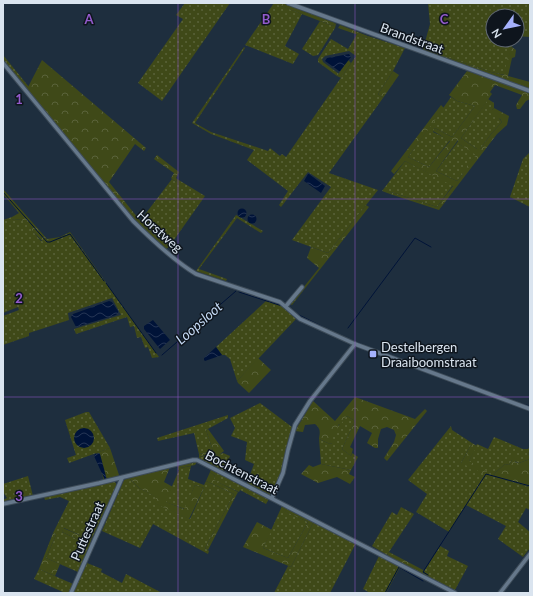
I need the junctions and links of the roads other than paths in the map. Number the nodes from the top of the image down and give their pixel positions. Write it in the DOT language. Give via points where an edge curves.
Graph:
graph roads {
  1 [pos="288,3"];
  2 [pos="3,63"];
  3 [pos="530,91"];
  4 [pos="302,287"];
  5 [pos="286,306"];
  6 [pos="355,344"];
  7 [pos="530,409"];
  8 [pos="122,478"];
  9 [pos="272,498"];
  10 [pos="3,504"];
  11 [pos="530,554"];
  12 [pos="71,593"];
  13 [pos="455,593"];
  14 [pos="500,593"];
  1 -- 3 [label="street, Brandstraat"];
  2 -- 5 [label="street, Horstweg" via="146,235 196,274"];
  4 -- 5 [label="street"];
  5 -- 6 [label="street, Horstweg" via="300,319"];
  6 -- 7 [label="street, Horstweg"];
  6 -- 9 [label="street" via="310,401 295,425 283,473"];
  8 -- 9 [label="street, Bochtenstraat" via="155,468 197,460"];
  8 -- 10 [label="street, Bochtenstraat"];
  8 -- 12 [label="street, Puttestraat"];
  9 -- 13 [label="street, Bochtenstraat"];
  11 -- 14 [label="street"];
}
